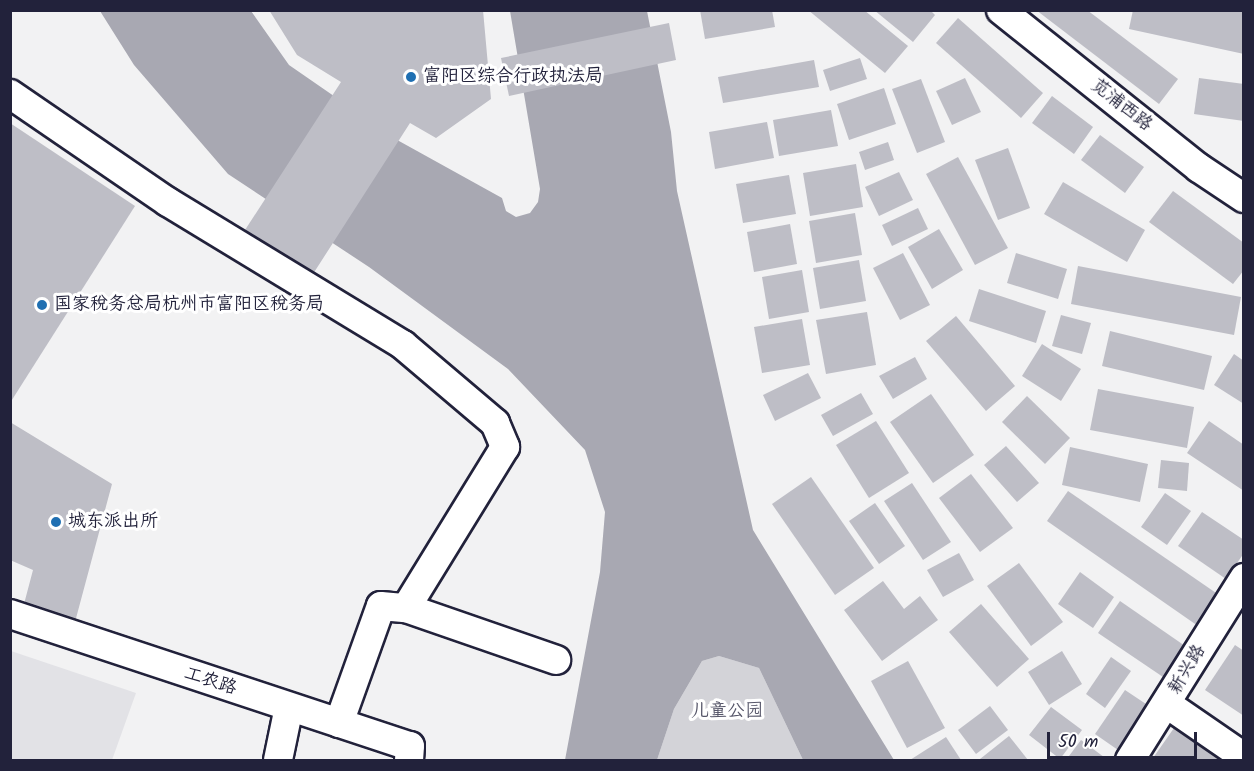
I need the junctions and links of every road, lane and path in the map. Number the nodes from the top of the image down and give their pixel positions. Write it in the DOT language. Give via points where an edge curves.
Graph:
graph roads {
  1 [pos="1001,10"];
  2 [pos="1026,10"];
  3 [pos="10,94"];
  4 [pos="1244,179"];
  5 [pos="1244,198"];
  6 [pos="1244,578"];
  7 [pos="406,608"];
  8 [pos="10,614"];
  9 [pos="556,660"];
  10 [pos="1167,704"];
  11 [pos="289,707"];
  12 [pos="339,723"];
  13 [pos="409,753"];
  14 [pos="1244,757"];
  15 [pos="278,760"];
  16 [pos="1130,760"];
  1 -- 5 [label="street, 苋浦西路" via="1199,168"];
  2 -- 4 [label="street, 苋浦西路"];
  3 -- 7 [label="street" via="168,202 403,345 495,423 505,447"];
  6 -- 10 [label="street, 新兴路"];
  7 -- 9 [label="street"];
  7 -- 12 [label="street" via="381,606"];
  8 -- 11 [label="street, 工农路"];
  10 -- 14 [label="street"];
  10 -- 16 [label="street, 新兴路"];
  11 -- 12 [label="street, 工农路"];
  11 -- 15 [label="street"];
  12 -- 13 [label="street, 工农路"];
}
